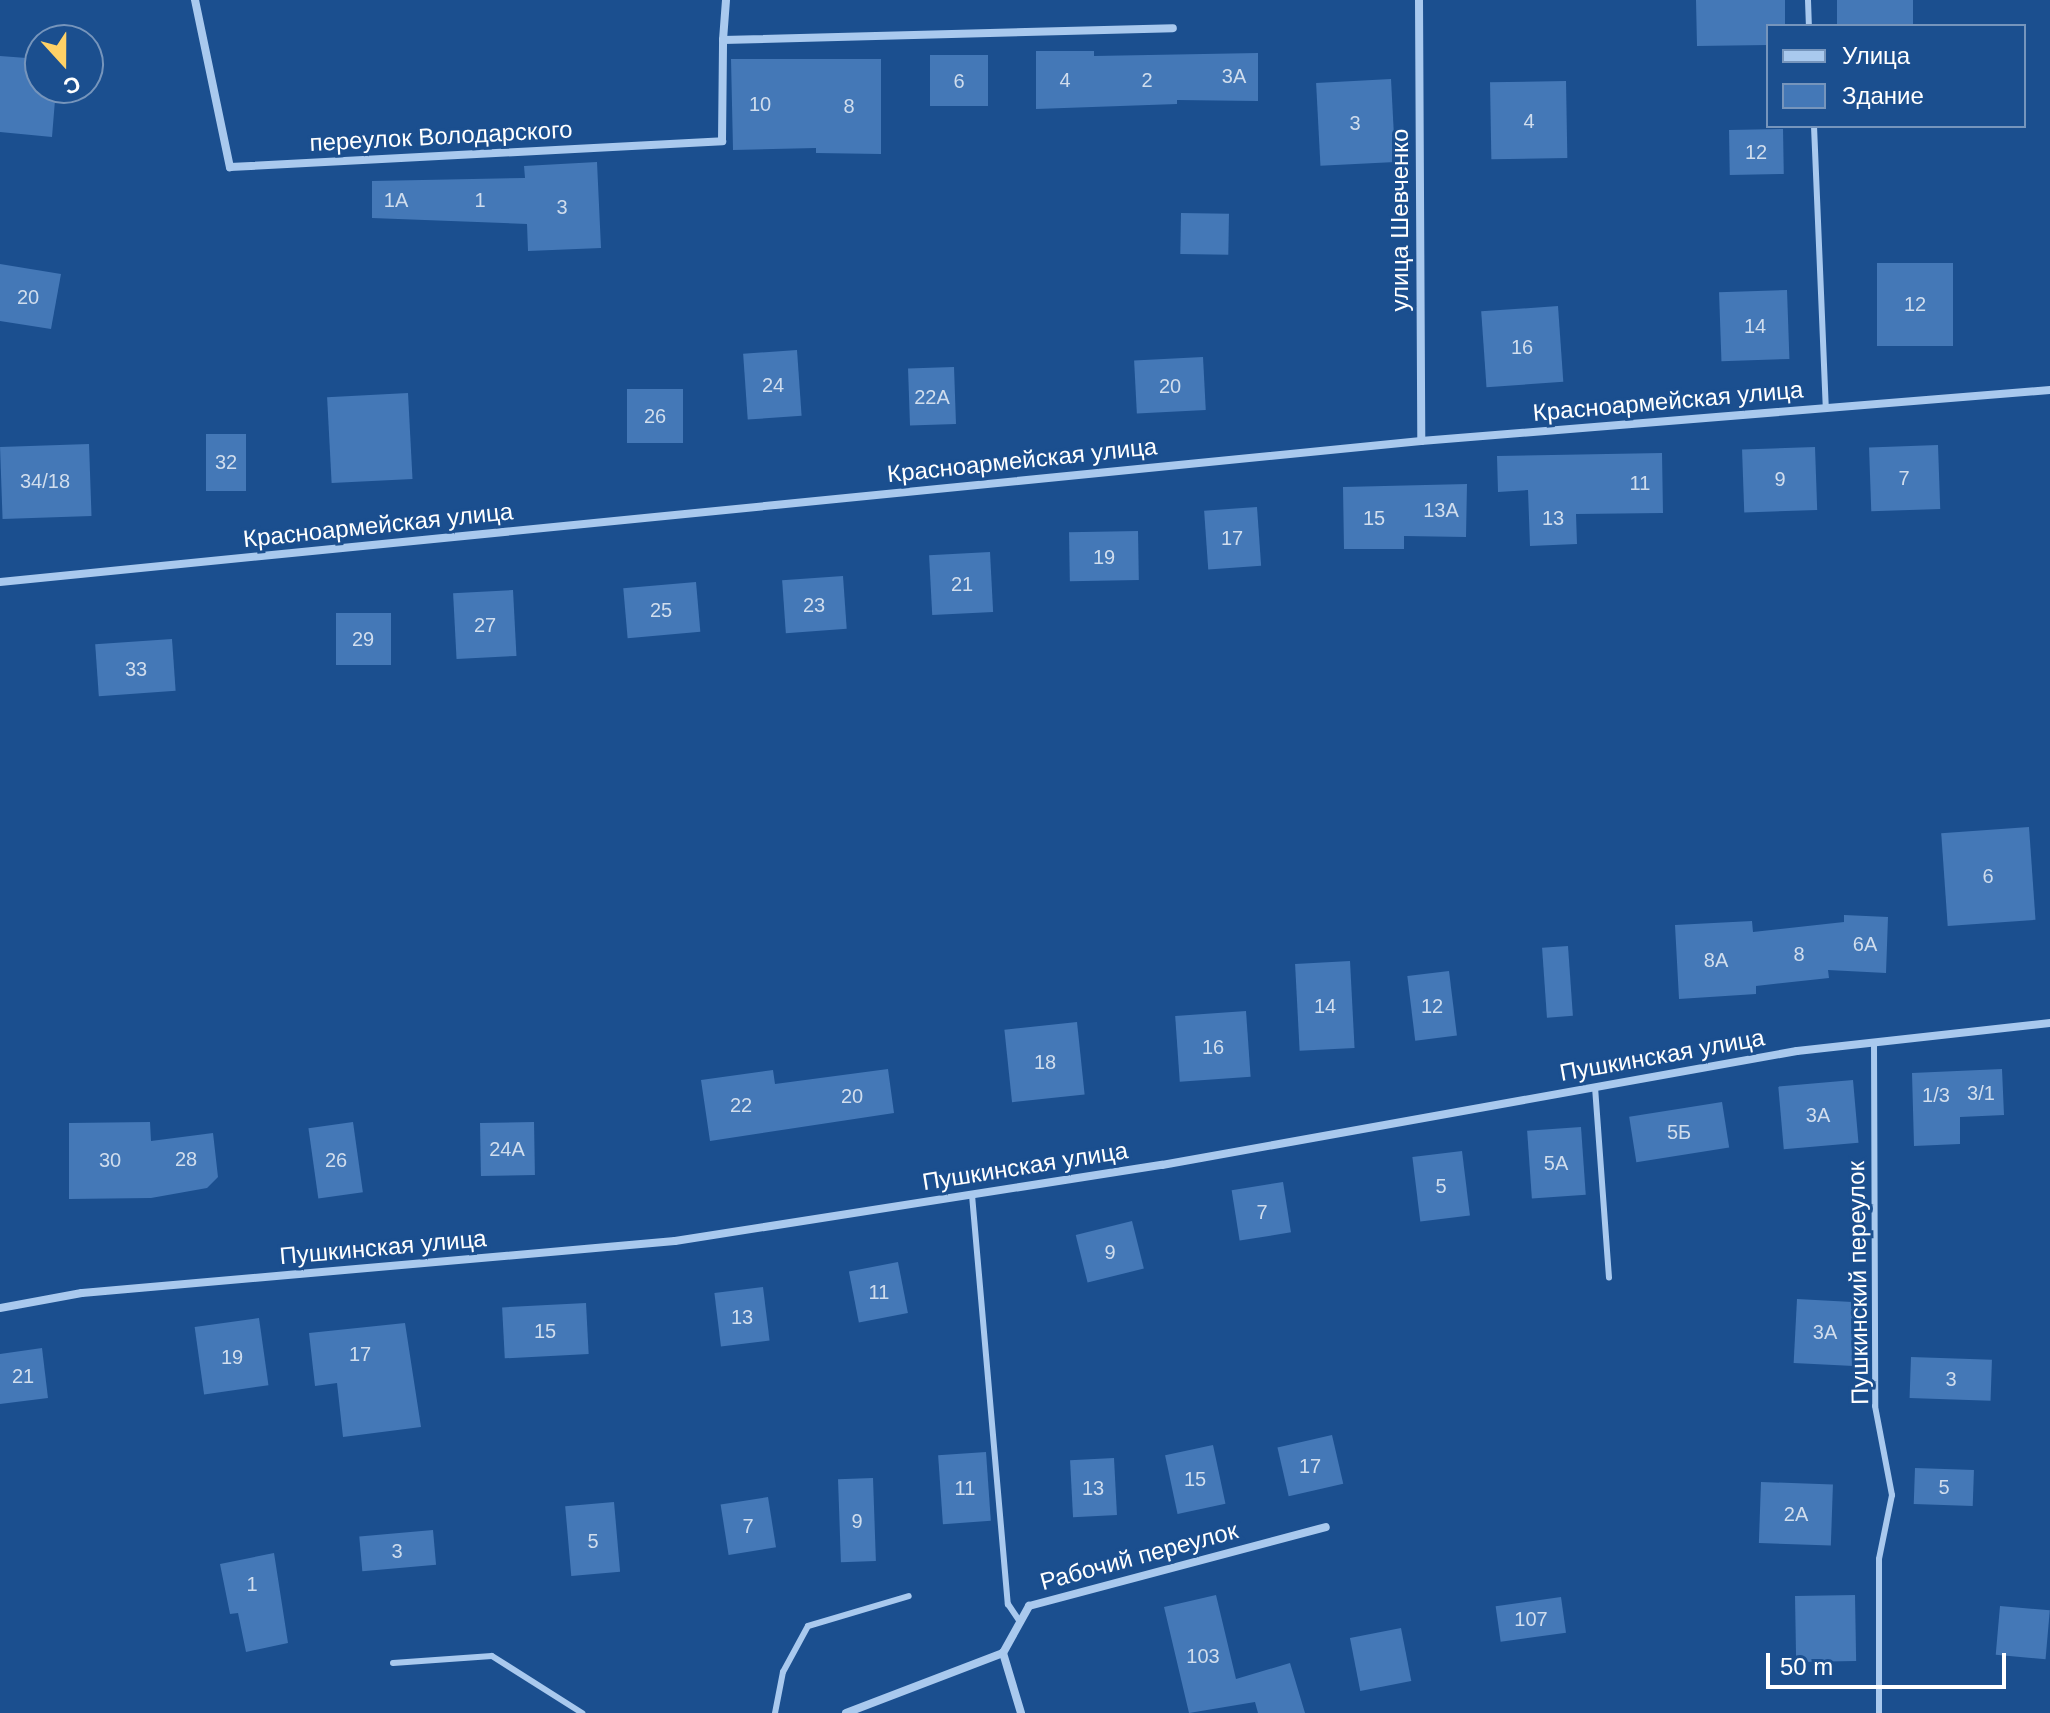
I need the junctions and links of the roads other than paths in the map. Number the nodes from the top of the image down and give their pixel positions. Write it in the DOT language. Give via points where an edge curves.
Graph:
graph roads {
  1 [pos="195,0"];
  2 [pos="726,0"];
  3 [pos="1419,0"];
  4 [pos="1808,0"];
  5 [pos="1809,24"];
  6 [pos="1173,28"];
  7 [pos="723,40"];
  8 [pos="1814,128"];
  9 [pos="2050,390"];
  10 [pos="1826,408"];
  11 [pos="1421,441"];
  12 [pos="0,582"];
  13 [pos="2050,1023"];
  14 [pos="1874,1043"];
  15 [pos="1595,1087"];
  16 [pos="972,1195"];
  17 [pos="1609,1277"];
  18 [pos="0,1308"];
  19 [pos="1326,1527"];
  20 [pos="909,1596"];
  21 [pos="1020,1622"];
  22 [pos="1003,1653"];
  23 [pos="393,1663"];
  24 [pos="582,1713"];
  25 [pos="775,1713"];
  26 [pos="846,1713"];
  27 [pos="1021,1713"];
  28 [pos="1879,1713"];
  1 -- 7 [label="street, переулок Володарского" via="230,167 722,141"];
  2 -- 7 [label="street, переулок Володарского"];
  3 -- 11 [label="street, улица Шевченко"];
  4 -- 5 [label="lane"];
  6 -- 7 [label="street"];
  8 -- 10 [label="lane"];
  9 -- 10 [label="street, Красноармейская улица"];
  10 -- 11 [label="street, Красноармейская улица"];
  11 -- 12 [label="street, Красноармейская улица"];
  13 -- 14 [label="street, Пушкинская улица"];
  14 -- 15 [label="street, Пушкинская улица"];
  14 -- 28 [label="lane, Пушкинский переулок" via="1875,1406 1892,1495 1879,1559"];
  15 -- 16 [label="street, Пушкинская улица"];
  15 -- 17 [label="lane"];
  16 -- 18 [label="street, Пушкинская улица" via="675,1241 82,1293"];
  16 -- 21 [label="lane" via="1008,1604"];
  19 -- 21 [label="street, Рабочий переулок" via="1029,1606"];
  20 -- 25 [label="lane" via="808,1626 783,1672"];
  21 -- 22 [label="street, Рабочий переулок"];
  22 -- 26 [label="street"];
  22 -- 27 [label="street"];
  23 -- 24 [label="lane" via="492,1656"];
}
